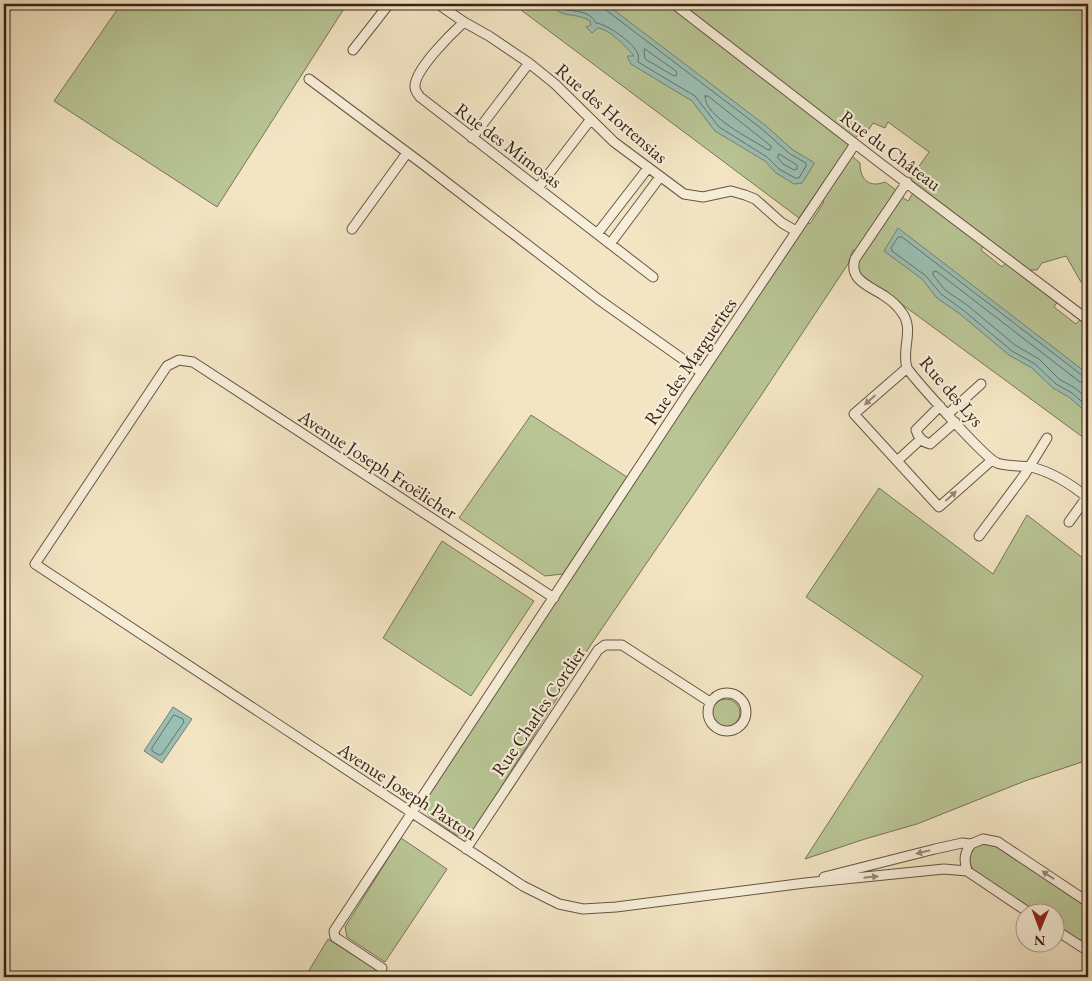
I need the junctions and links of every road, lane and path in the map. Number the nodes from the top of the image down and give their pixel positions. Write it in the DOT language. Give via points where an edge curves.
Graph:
graph roads {
  1 [pos="389,4"];
  2 [pos="438,4"];
  3 [pos="674,4"];
  4 [pos="464,22"];
  5 [pos="354,50"];
  6 [pos="529,63"];
  7 [pos="309,79"];
  8 [pos="591,118"];
  9 [pos="472,138"];
  10 [pos="855,144"];
  11 [pos="408,153"];
  12 [pos="648,168"];
  13 [pos="660,177"];
  14 [pos="907,182"];
  15 [pos="538,188"];
  16 [pos="352,229"];
  17 [pos="796,231"];
  18 [pos="597,234"];
  19 [pos="610,244"];
  20 [pos="653,277"];
  21 [pos="1088,320"];
  22 [pos="907,368"];
  23 [pos="702,372"];
  24 [pos="981,384"];
  25 [pos="940,406"];
  26 [pos="948,414"];
  27 [pos="955,422"];
  28 [pos="1047,438"];
  29 [pos="921,439"];
  30 [pos="992,460"];
  31 [pos="897,461"];
  32 [pos="1030,467"];
  33 [pos="1088,498"];
  34 [pos="1069,522"];
  35 [pos="978,536"];
  36 [pos="35,564"];
  37 [pos="554,598"];
  38 [pos="710,702"];
  39 [pos="412,812"];
  40 [pos="970,844"];
  41 [pos="466,849"];
  42 [pos="967,871"];
  43 [pos="805,883"];
  44 [pos="1088,902"];
  45 [pos="1015,904"];
  46 [pos="1064,935"];
  47 [pos="1088,951"];
  48 [pos="382,968"];
  1 -- 5 [label="street"];
  2 -- 4 [label="street, Rue des Hortensias"];
  3 -- 10 [label="street, Rue du Château"];
  4 -- 6 [label="street, Rue des Hortensias"];
  4 -- 9 [label="street, Rue des Mimosas" via="429,58 415,87 420,97"];
  6 -- 8 [label="street, Rue des Hortensias"];
  6 -- 9 [label="street"];
  7 -- 11 [label="street"];
  8 -- 12 [label="street, Rue des Hortensias" via="614,142"];
  8 -- 15 [label="street"];
  9 -- 15 [label="street, Rue des Mimosas"];
  10 -- 14 [label="street, Rue du Château"];
  10 -- 17 [label="street, Rue des Marguerites"];
  11 -- 16 [label="street"];
  11 -- 23 [label="street" via="598,299"];
  12 -- 13 [label="street, Rue des Hortensias"];
  12 -- 18 [label="street"];
  13 -- 17 [label="street, Rue des Hortensias" via="694,197 731,191 745,195"];
  13 -- 19 [label="street"];
  14 -- 21 [label="street, Rue du Château"];
  14 -- 22 [label="street, Rue des Lys" via="855,259 853,268 858,286 888,298 904,315 908,326 904,356"];
  15 -- 18 [label="street, Rue des Mimosas"];
  17 -- 23 [label="street, Rue des Marguerites"];
  18 -- 19 [label="street, Rue des Mimosas"];
  19 -- 20 [label="street, Rue des Mimosas"];
  22 -- 25 [label="street, Rue des Lys"];
  22 -- 31 [label="street, one-way" via="854,414"];
  23 -- 37 [label="street, Rue des Marguerites"];
  24 -- 26 [label="street"];
  25 -- 26 [label="street, Rue des Lys"];
  25 -- 29 [label="street" via="916,430"];
  26 -- 27 [label="street, Rue des Lys"];
  27 -- 29 [label="street" via="930,444"];
  27 -- 30 [label="street, Rue des Lys"];
  28 -- 32 [label="street"];
  29 -- 31 [label="street"];
  31 -- 30 [label="street, one-way" via="939,507"];
  30 -- 32 [label="street, Rue des Lys" via="1013,467"];
  32 -- 33 [label="street, Rue des Lys" via="1050,474"];
  32 -- 35 [label="street"];
  33 -- 34 [label="street"];
  36 -- 37 [label="street, Avenue Joseph Froëlicher" via="167,366 179,360 193,362"];
  36 -- 39 [label="street, Avenue Joseph Paxton"];
  37 -- 39 [label="street"];
  38 -- 38 [label="street" via="707,715 719,730 732,731 743,723 746,708 738,697 720,694"];
  38 -- 41 [label="street, Rue Charles Cordier" via="622,645 605,645 598,650"];
  39 -- 41 [label="street, Avenue Joseph Paxton"];
  39 -- 48 [label="street" via="334,931 335,937"];
  40 -- 42 [label="street" via="965,854"];
  40 -- 43 [label="street, Avenue Joseph Paxton, one-way" via="934,849"];
  44 -- 40 [label="street, Avenue Joseph Paxton, one-way" via="998,842 983,839"];
  41 -- 43 [label="street, Avenue Joseph Paxton" via="533,892 559,904 583,909"];
  43 -- 42 [label="street, Avenue Joseph Paxton, one-way" via="944,869"];
  42 -- 45 [label="street"];
  46 -- 47 [label="street"];
}
